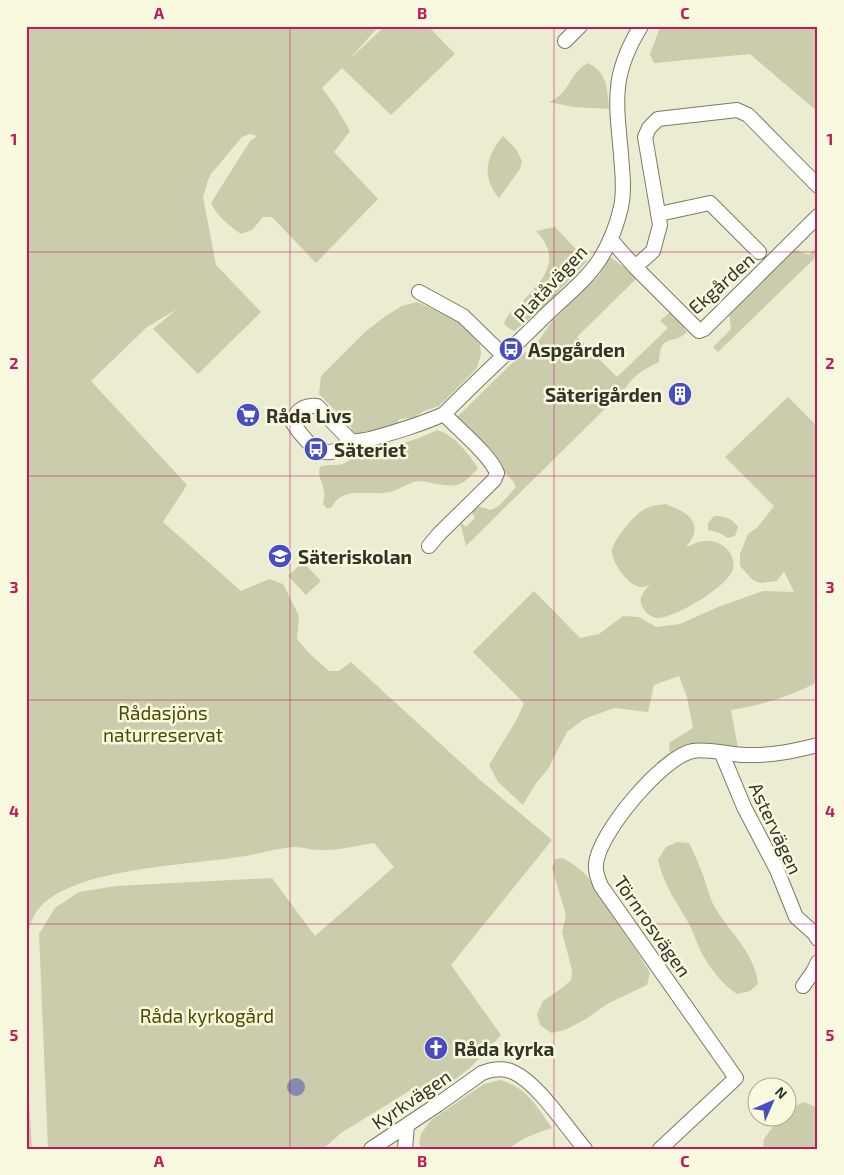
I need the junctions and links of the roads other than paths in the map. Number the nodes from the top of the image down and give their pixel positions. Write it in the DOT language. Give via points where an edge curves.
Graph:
graph roads {
  1 [pos="580,26"];
  2 [pos="641,26"];
  3 [pos="565,41"];
  4 [pos="818,186"];
  5 [pos="659,214"];
  6 [pos="817,217"];
  7 [pos="611,240"];
  8 [pos="759,252"];
  9 [pos="636,267"];
  10 [pos="420,292"];
  11 [pos="504,356"];
  12 [pos="444,414"];
  13 [pos="352,442"];
  14 [pos="429,546"];
  15 [pos="818,744"];
  16 [pos="722,754"];
  17 [pos="818,939"];
  18 [pos="818,962"];
  19 [pos="803,986"];
  20 [pos="407,1125"];
  21 [pos="371,1149"];
  22 [pos="406,1149"];
  23 [pos="585,1149"];
  24 [pos="660,1149"];
  1 -- 3 [label="street"];
  2 -- 7 [label="street, Platåvägen" via="623,60 617,90 623,192"];
  4 -- 5 [label="street" via="748,115 738,110 658,119 645,137"];
  5 -- 8 [label="street" via="710,203"];
  5 -- 9 [label="street" via="660,225 653,251"];
  6 -- 9 [label="street, Ekgården" via="700,331"];
  7 -- 9 [label="street, Ekgården"];
  7 -- 11 [label="street, Platåvägen" via="593,269"];
  10 -- 11 [label="street" via="463,316"];
  11 -- 12 [label="street, Platåvägen"];
  12 -- 13 [label="street, Platåvägen"];
  12 -- 14 [label="street" via="498,473"];
  15 -- 16 [label="street, Törnrosvägen" via="783,753"];
  16 -- 17 [label="street, Astervägen" via="796,917"];
  16 -- 24 [label="street, Törnrosvägen" via="692,751 673,759 660,770 605,838 596,863 600,886 736,1078"];
  18 -- 19 [label="street"];
  20 -- 21 [label="street, Kyrkvägen"];
  20 -- 22 [label="street"];
  20 -- 23 [label="street, Kyrkvägen" via="482,1073 502,1069 524,1078"];
}
